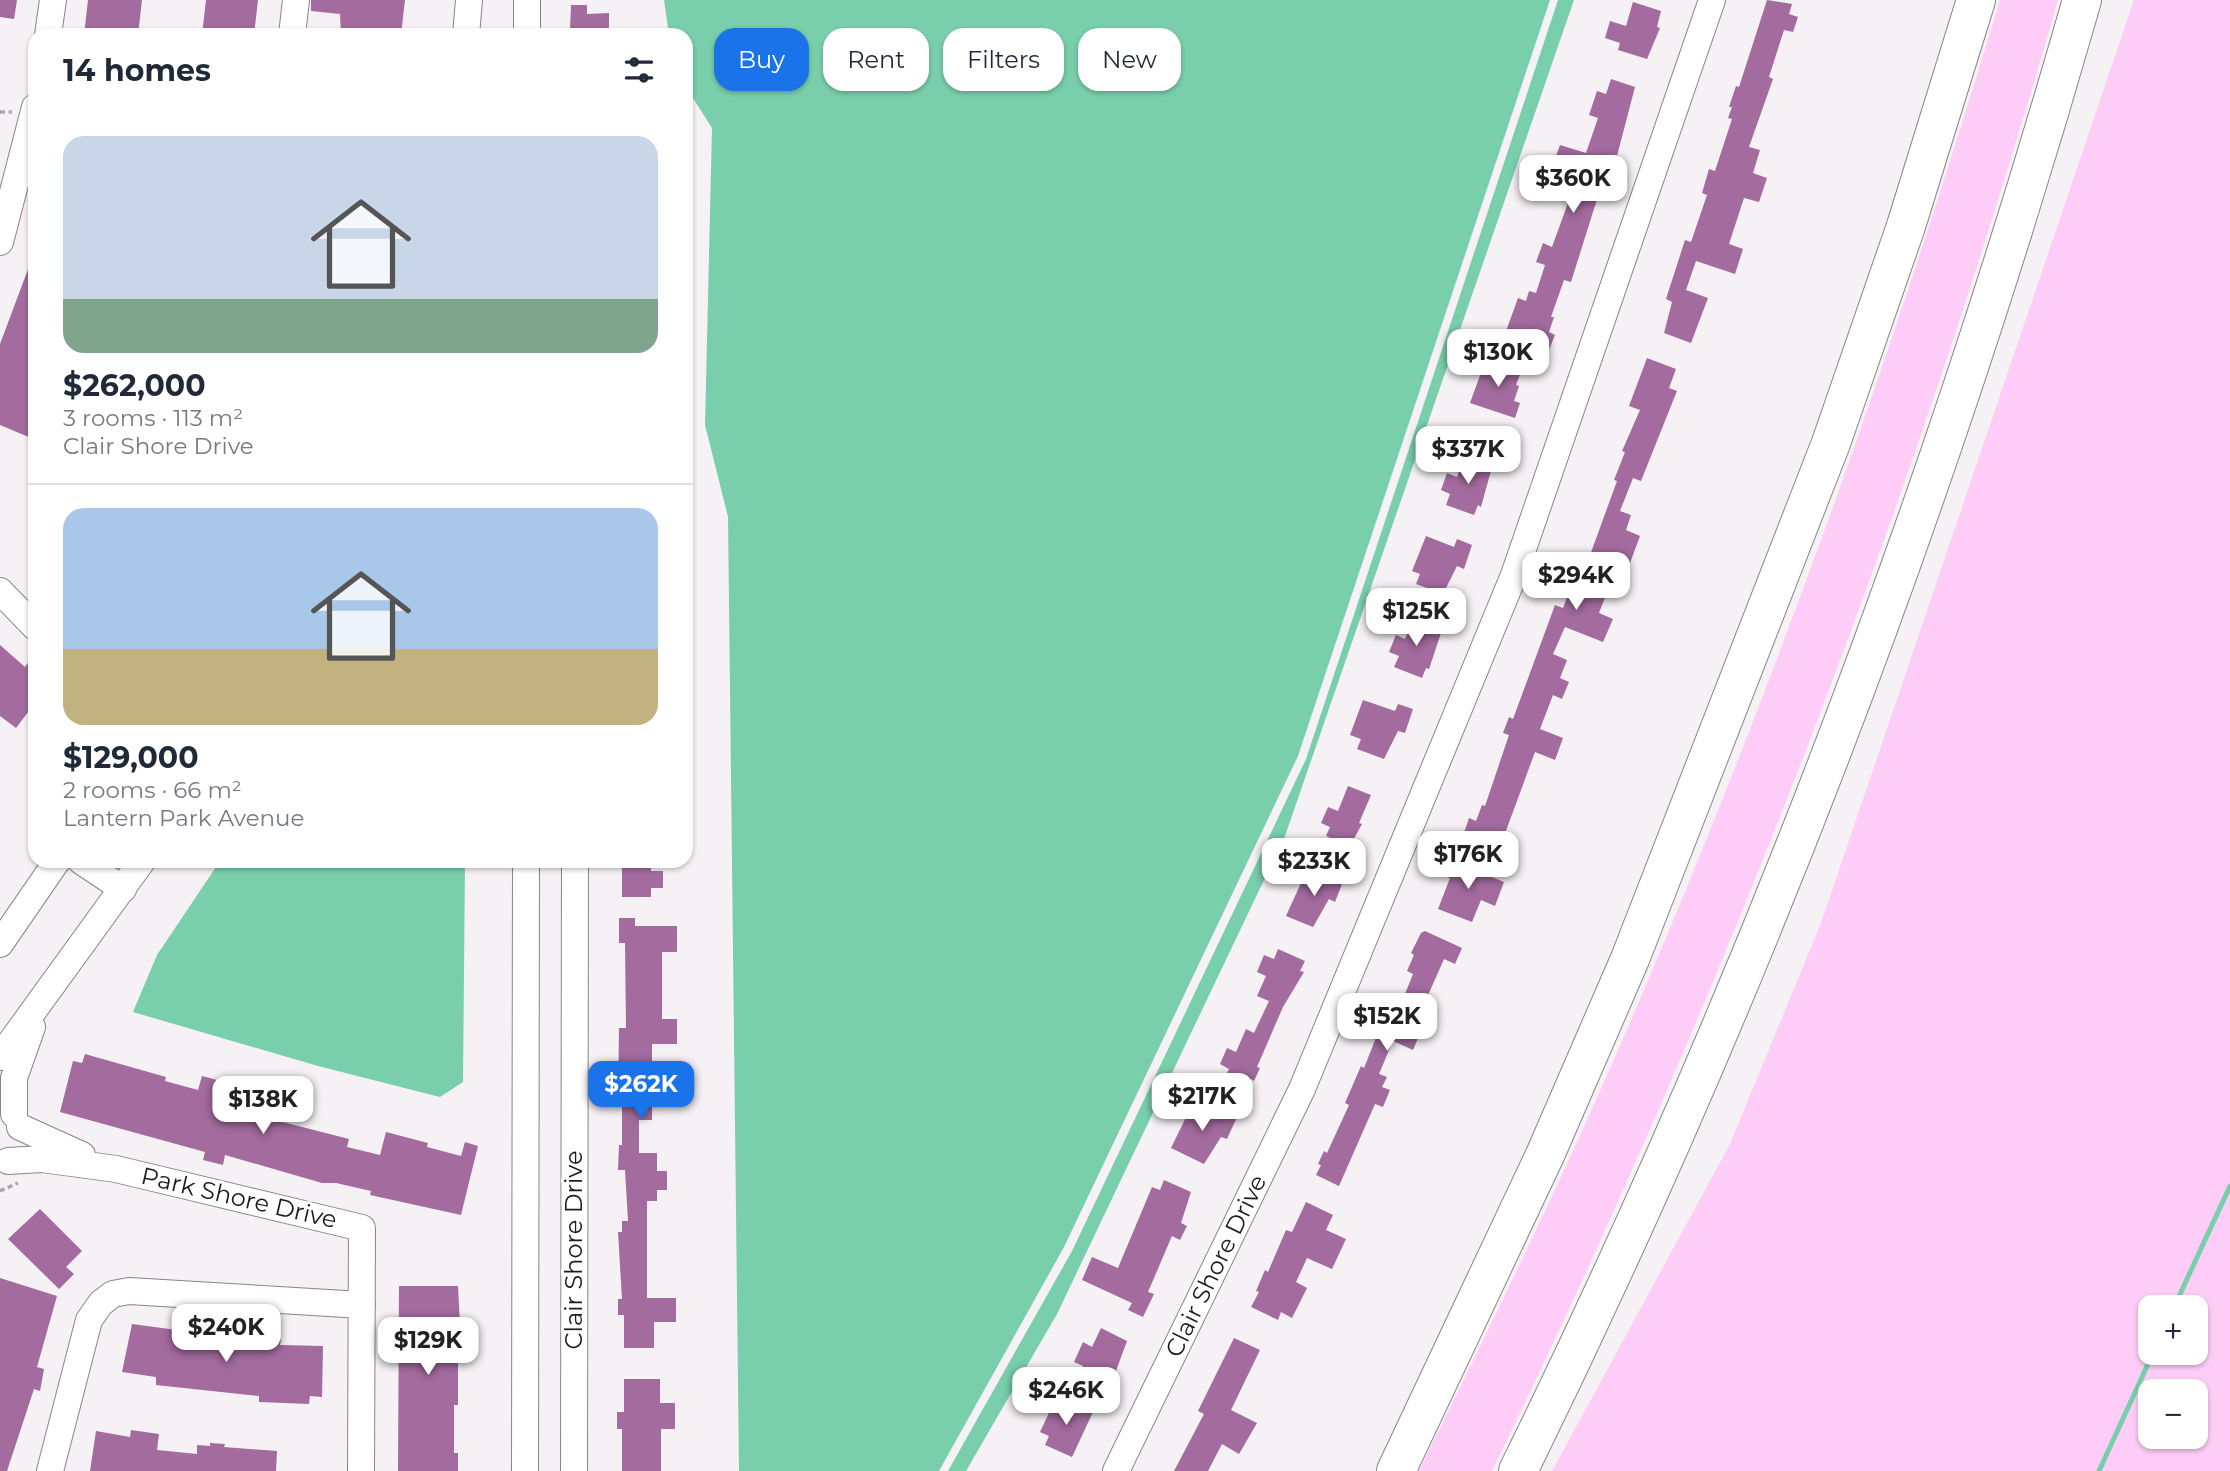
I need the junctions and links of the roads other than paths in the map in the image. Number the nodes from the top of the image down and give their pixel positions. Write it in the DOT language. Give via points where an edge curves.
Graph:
graph roads {
  1 [pos="53,0"];
  2 [pos="296,0"];
  3 [pos="469,0"];
  4 [pos="527,0"];
  5 [pos="1712,0"];
  6 [pos="1976,0"];
  7 [pos="2082,0"];
  8 [pos="49,28"];
  9 [pos="293,28"];
  10 [pos="467,28"];
  11 [pos="527,28"];
  12 [pos="28,151"];
  13 [pos="0,242"];
  14 [pos="0,591"];
  15 [pos="28,620"];
  16 [pos="52,868"];
  17 [pos="92,868"];
  18 [pos="137,868"];
  19 [pos="526,868"];
  20 [pos="575,868"];
  21 [pos="123,889"];
  22 [pos="0,944"];
  23 [pos="46,990"];
  24 [pos="0,1057"];
  25 [pos="11,1115"];
  26 [pos="4,1163"];
  27 [pos="116,1169"];
  28 [pos="362,1305"];
  29 [pos="50,1471"];
  30 [pos="361,1471"];
  31 [pos="526,1471"];
  32 [pos="574,1471"];
  33 [pos="1116,1471"];
  34 [pos="1395,1471"];
  35 [pos="1518,1471"];
  1 -- 8 [label="street"];
  2 -- 9 [label="street"];
  3 -- 10 [label="street"];
  4 -- 11 [label="street"];
  5 -- 33 [label="street, Clair Shore Drive" via="1514,575 1302,1089"];
  6 -- 34 [label="highway" via="1906,226 1831,443 1630,959 1518,1214"];
  7 -- 35 [label="highway" via="1988,309 1836,737 1668,1156"];
  12 -- 13 [label="street"];
  14 -- 15 [label="street"];
  16 -- 22 [label="street"];
  17 -- 21 [label="street"];
  18 -- 21 [label="street"];
  19 -- 31 [label="street"];
  20 -- 32 [label="street, Clair Shore Drive"];
  21 -- 23 [label="street"];
  23 -- 24 [label="street"];
  23 -- 25 [label="street" via="15,1078"];
  25 -- 26 [label="street" via="17,1148"];
  25 -- 27 [label="street, Park Shore Drive"];
  26 -- 27 [label="street, Park Shore Drive" via="42,1159"];
  27 -- 28 [label="street, Park Shore Drive" via="362,1228"];
  28 -- 29 [label="street" via="152,1291 113,1294 89,1320"];
  28 -- 30 [label="street"];
}
